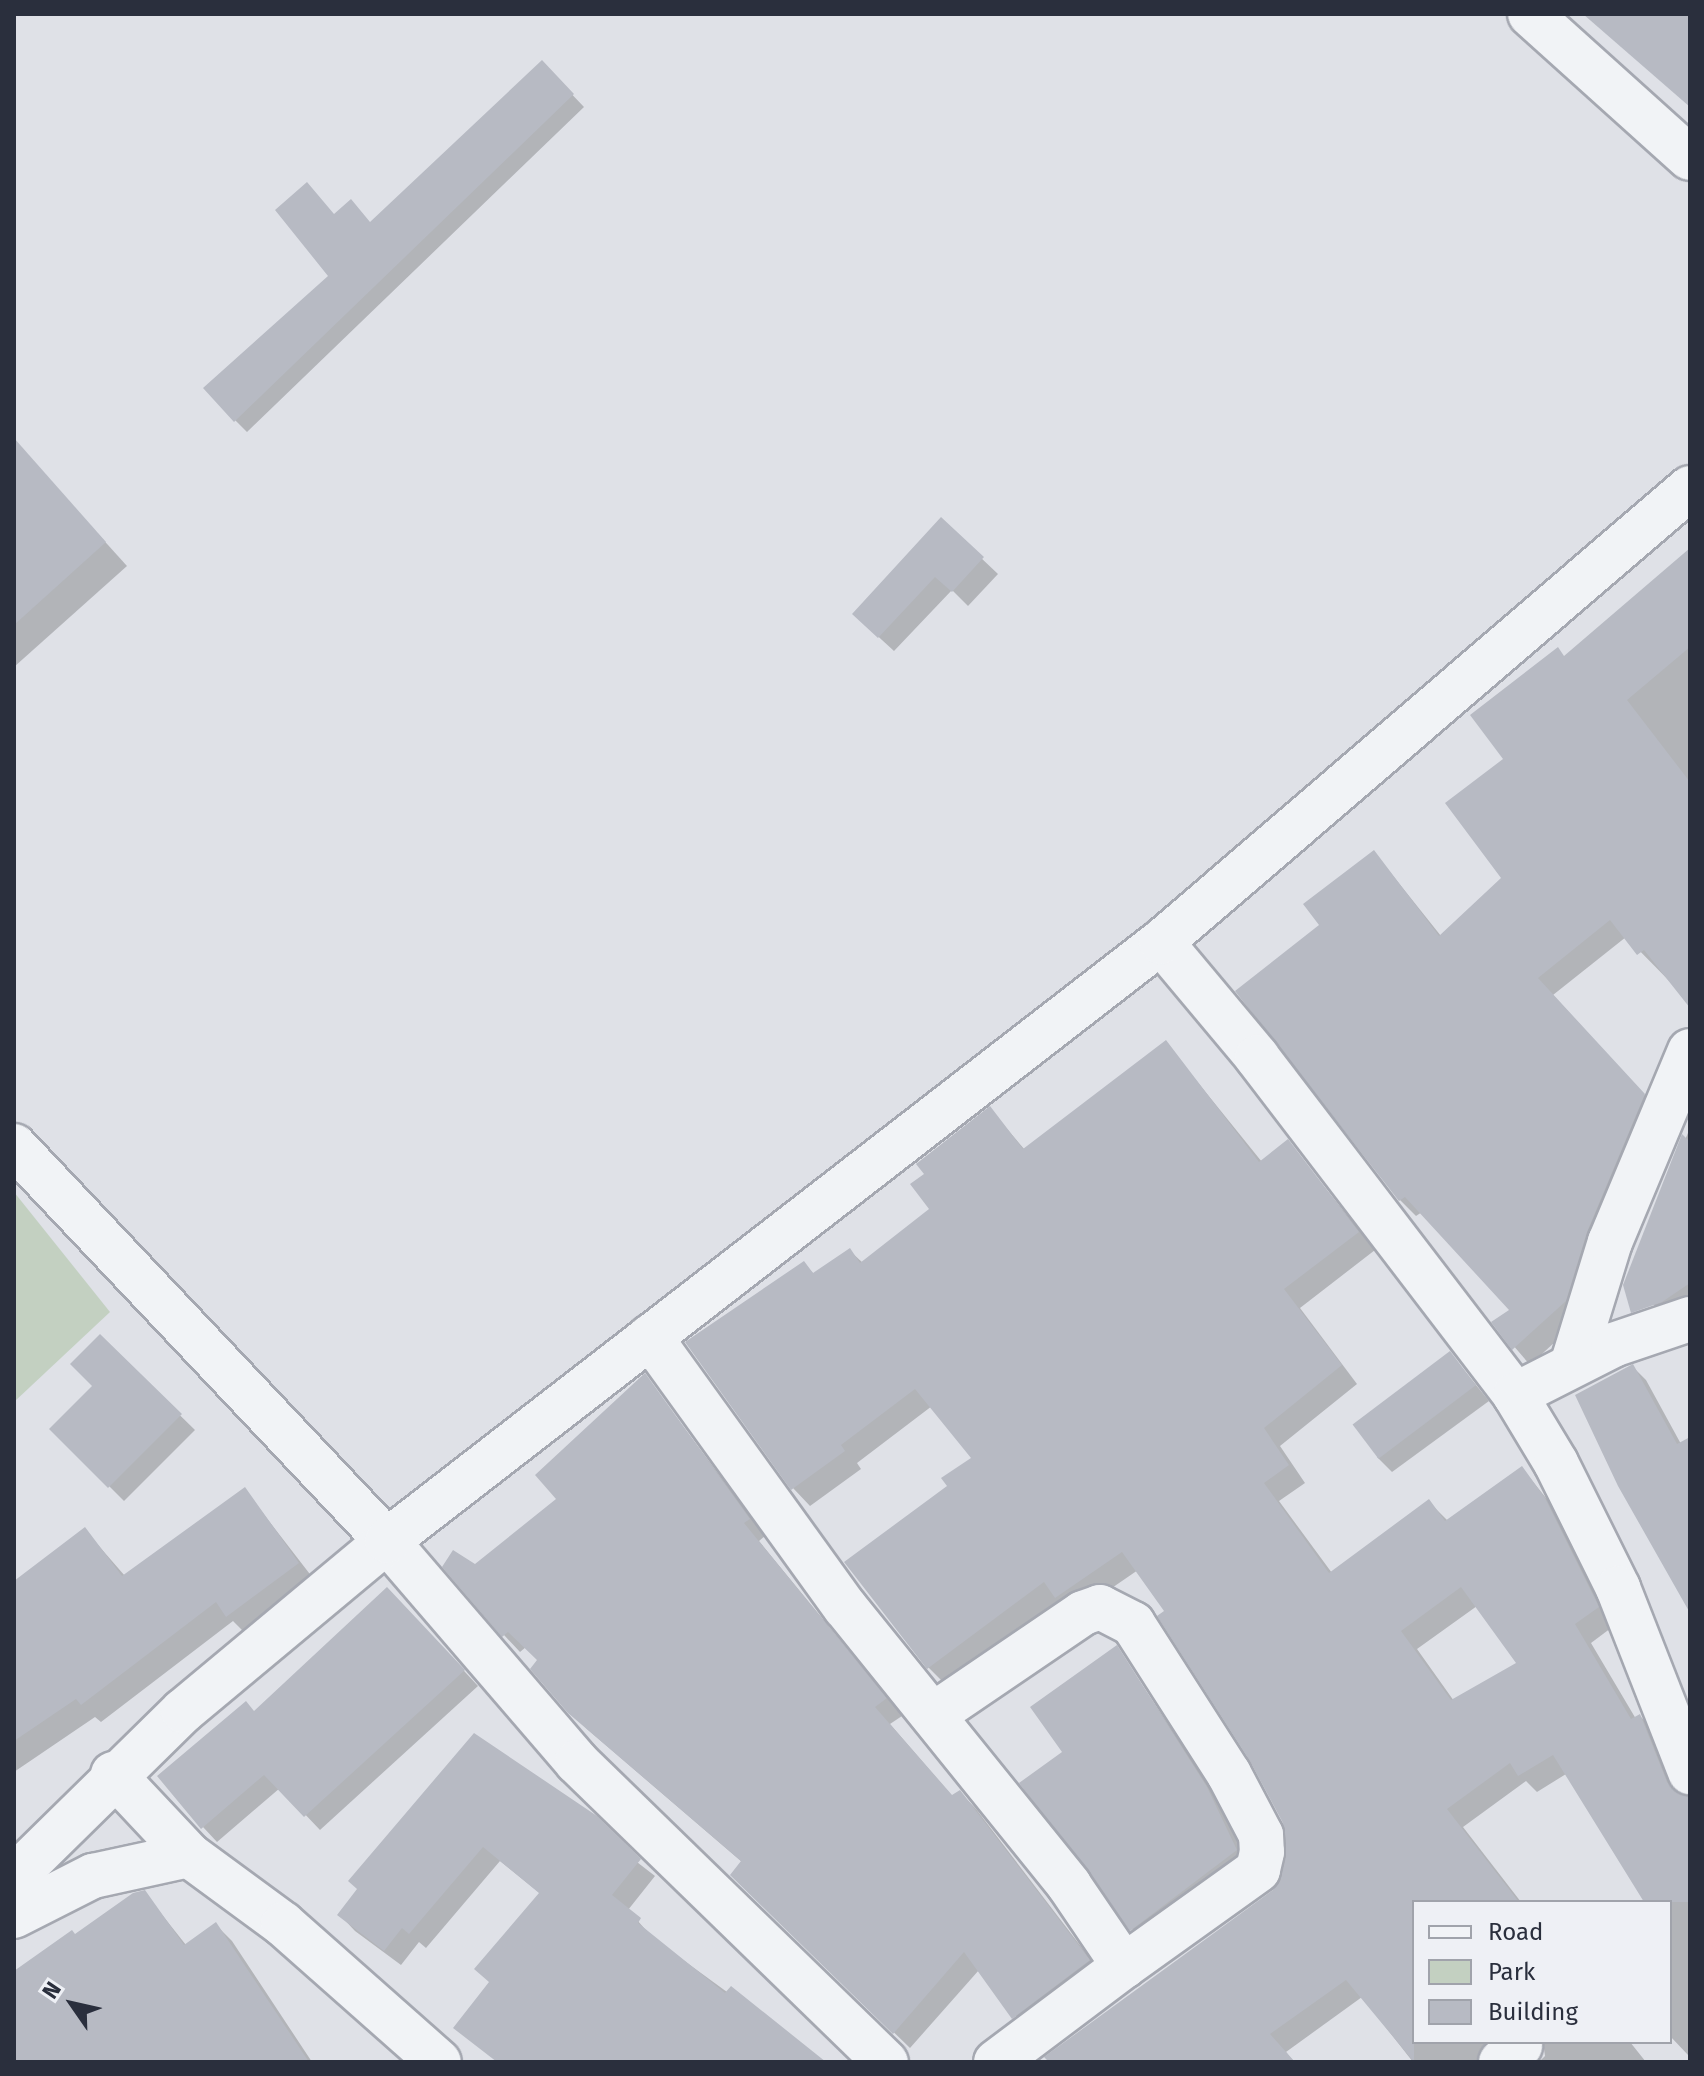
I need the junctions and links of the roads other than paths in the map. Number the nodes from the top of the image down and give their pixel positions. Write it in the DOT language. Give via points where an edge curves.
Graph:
graph roads {
  1 [pos="1530,14"];
  2 [pos="1690,158"];
  3 [pos="1690,488"];
  4 [pos="1161,942"];
  5 [pos="1690,1051"];
  6 [pos="14,1146"];
  7 [pos="1690,1319"];
  8 [pos="650,1337"];
  9 [pos="1573,1362"];
  10 [pos="1515,1395"];
  11 [pos="387,1541"];
  12 [pos="933,1715"];
  13 [pos="1690,1772"];
  14 [pos="113,1774"];
  15 [pos="189,1855"];
  16 [pos="14,1877"];
  17 [pos="14,1916"];
  18 [pos="1124,1966"];
  19 [pos="439,2062"];
  20 [pos="886,2062"];
  21 [pos="996,2062"];
  1 -- 2 [label="street"];
  3 -- 4 [label="street"];
  4 -- 8 [label="street"];
  4 -- 10 [label="street" via="1257,1057"];
  5 -- 9 [label="street" via="1610,1242"];
  6 -- 11 [label="street"];
  7 -- 9 [label="street"];
  8 -- 11 [label="street"];
  8 -- 12 [label="street" via="845,1607"];
  9 -- 10 [label="street"];
  10 -- 13 [label="street" via="1556,1463 1618,1588"];
  11 -- 14 [label="street"];
  11 -- 20 [label="street" via="577,1762"];
  12 -- 18 [label="street" via="1069,1885"];
  12 -- 18 [label="street" via="1028,1645 1083,1613 1100,1607 1133,1624 1236,1786 1261,1835 1262,1852 1258,1870"];
  14 -- 15 [label="street"];
  14 -- 16 [label="street"];
  15 -- 17 [label="street" via="93,1876"];
  15 -- 19 [label="street" via="283,1924"];
  18 -- 21 [label="street"];
}
